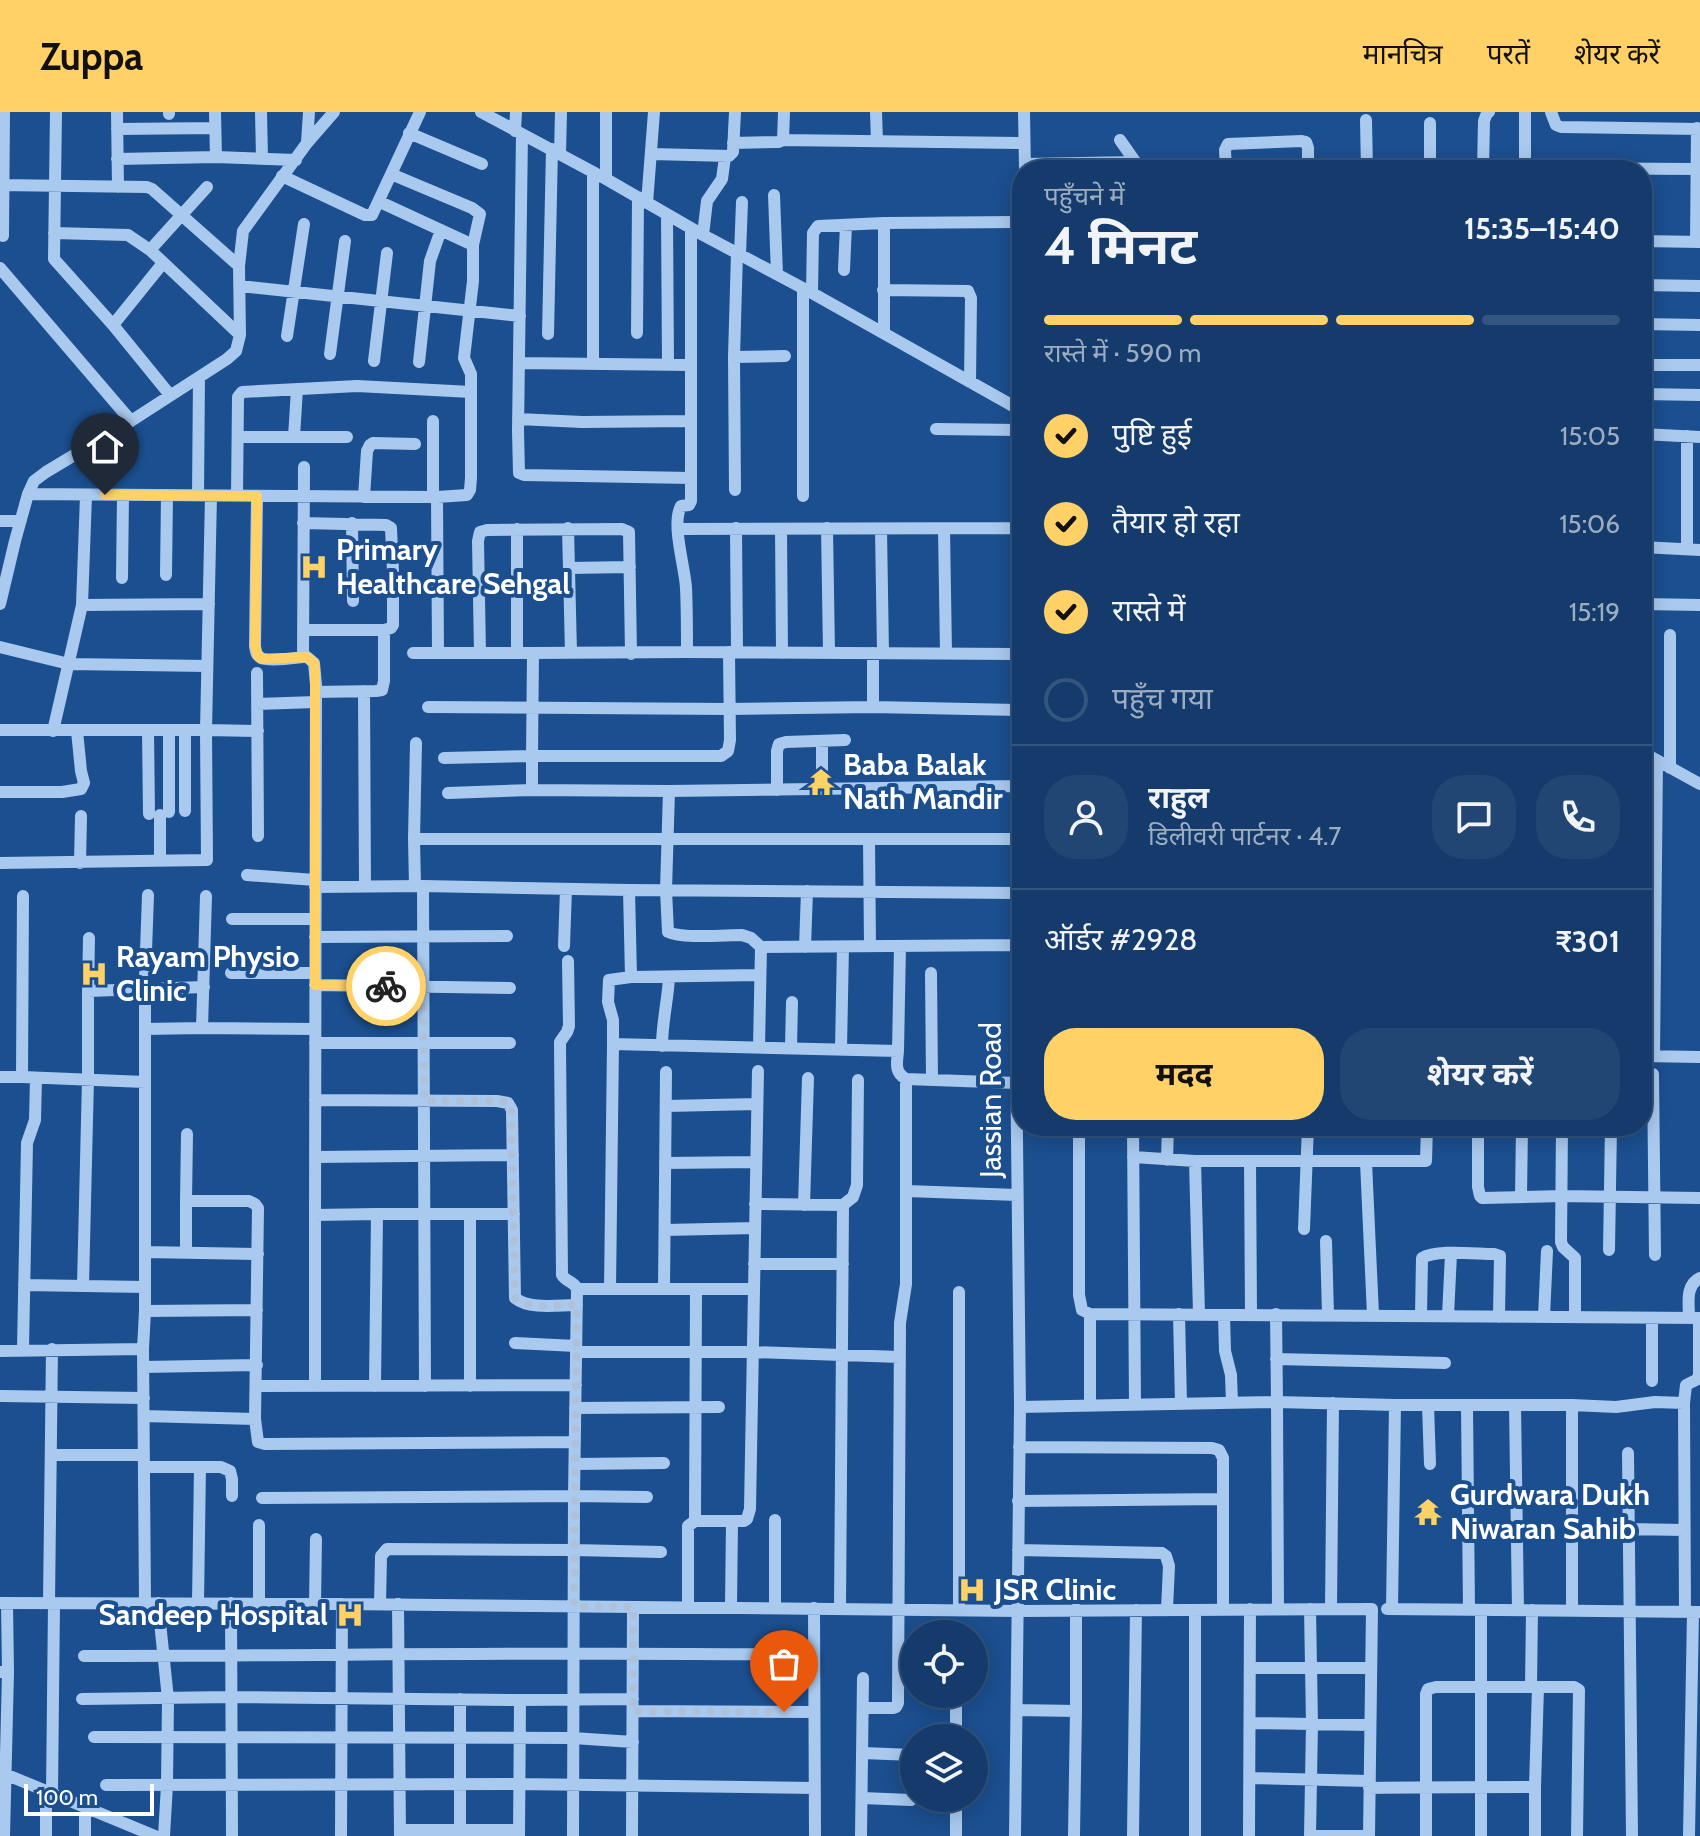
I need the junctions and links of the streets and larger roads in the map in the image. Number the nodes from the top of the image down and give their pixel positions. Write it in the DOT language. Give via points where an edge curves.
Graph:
graph roads {
  1 [pos="4,112"];
  2 [pos="56,112"];
  3 [pos="117,112"];
  4 [pos="215,112"];
  5 [pos="261,112"];
  6 [pos="309,112"];
  7 [pos="334,112"];
  8 [pos="420,112"];
  9 [pos="481,112"];
  10 [pos="516,112"];
  11 [pos="561,112"];
  12 [pos="606,112"];
  13 [pos="654,112"];
  14 [pos="735,112"];
  15 [pos="784,112"];
  16 [pos="876,112"];
  17 [pos="1024,112"];
  18 [pos="1489,112"];
  19 [pos="1525,112"];
  20 [pos="1551,112"];
  21 [pos="1366,120"];
  22 [pos="1430,123"];
  23 [pos="215,128"];
  24 [pos="1698,128"];
  25 [pos="117,129"];
  26 [pos="409,133"];
  27 [pos="519,133"];
  28 [pos="783,140"];
  29 [pos="1120,140"];
  30 [pos="877,141"];
  31 [pos="307,143"];
  32 [pos="733,143"];
  33 [pos="1024,143"];
  34 [pos="556,152"];
  35 [pos="652,154"];
  36 [pos="216,157"];
  37 [pos="725,157"];
  38 [pos="262,158"];
  39 [pos="117,159"];
  40 [pos="296,160"];
  41 [pos="1025,160"];
  42 [pos="1134,160"];
  43 [pos="1226,160"];
  44 [pos="1308,160"];
  45 [pos="1367,160"];
  46 [pos="1430,160"];
  47 [pos="1483,160"];
  48 [pos="1525,160"];
  49 [pos="482,164"];
  50 [pos="1652,169"];
  51 [pos="1697,169"];
  52 [pos="391,174"];
  53 [pos="282,176"];
  54 [pos="600,176"];
  55 [pos="2,185"];
  56 [pos="55,186"];
  57 [pos="118,187"];
  58 [pos="207,187"];
  59 [pos="774,195"];
  60 [pos="642,200"];
  61 [pos="380,202"];
  62 [pos="742,202"];
  63 [pos="667,215"];
  64 [pos="182,216"];
  65 [pos="1012,222"];
  66 [pos="884,223"];
  67 [pos="304,224"];
  68 [pos="846,225"];
  69 [pos="691,228"];
  70 [pos="441,230"];
  71 [pos="54,233"];
  72 [pos="703,235"];
  73 [pos="3,236"];
  74 [pos="345,241"];
  75 [pos="1652,241"];
  76 [pos="1698,242"];
  77 [pos="473,245"];
  78 [pos="150,250"];
  79 [pos="387,253"];
  80 [pos="739,254"];
  81 [pos="163,263"];
  82 [pos="239,266"];
  83 [pos="0,268"];
  84 [pos="844,270"];
  85 [pos="777,274"];
  86 [pos="1652,285"];
  87 [pos="240,286"];
  88 [pos="1700,286"];
  89 [pos="883,290"];
  90 [pos="294,291"];
  91 [pos="807,291"];
  92 [pos="337,295"];
  93 [pos="380,300"];
  94 [pos="424,305"];
  95 [pos="468,310"];
  96 [pos="520,316"];
  97 [pos="1652,324"];
  98 [pos="113,325"];
  99 [pos="1700,325"];
  100 [pos="637,333"];
  101 [pos="884,333"];
  102 [pos="548,334"];
  103 [pos="240,335"];
  104 [pos="287,336"];
  105 [pos="330,354"];
  106 [pos="785,356"];
  107 [pos="734,357"];
  108 [pos="374,361"];
  109 [pos="419,362"];
  110 [pos="519,363"];
  111 [pos="593,364"];
  112 [pos="668,365"];
  113 [pos="690,365"];
  114 [pos="1652,365"];
  115 [pos="1700,365"];
  116 [pos="199,377"];
  117 [pos="970,382"];
  118 [pos="297,389"];
  119 [pos="471,392"];
  120 [pos="1652,394"];
  121 [pos="170,395"];
  122 [pos="1700,395"];
  123 [pos="1012,405"];
  124 [pos="518,419"];
  125 [pos="131,421"];
  126 [pos="433,421"];
  127 [pos="691,421"];
  128 [pos="936,429"];
  129 [pos="1012,430"];
  130 [pos="1652,434"];
  131 [pos="1694,436"];
  132 [pos="238,437"];
  133 [pos="294,437"];
  134 [pos="347,437"];
  135 [pos="415,444"];
  136 [pos="304,467"];
  137 [pos="691,478"];
  138 [pos="735,490"];
  139 [pos="1694,491"];
  140 [pos="28,494"];
  141 [pos="123,495"];
  142 [pos="167,495"];
  143 [pos="237,495"];
  144 [pos="86,496"];
  145 [pos="205,496"];
  146 [pos="257,496"];
  147 [pos="303,496"];
  148 [pos="803,496"];
  149 [pos="364,497"];
  150 [pos="435,497"];
  151 [pos="0,521"];
  152 [pos="20,521"];
  153 [pos="303,523"];
  154 [pos="352,523"];
  155 [pos="568,528"];
  156 [pos="736,528"];
  157 [pos="827,528"];
  158 [pos="1012,528"];
  159 [pos="517,529"];
  160 [pos="679,529"];
  161 [pos="781,529"];
  162 [pos="881,529"];
  163 [pos="944,529"];
  164 [pos="1652,548"];
  165 [pos="1693,550"];
  166 [pos="630,567"];
  167 [pos="569,568"];
  168 [pos="166,575"];
  169 [pos="122,578"];
  170 [pos="353,601"];
  171 [pos="0,604"];
  172 [pos="209,604"];
  173 [pos="1652,604"];
  174 [pos="82,605"];
  175 [pos="1700,605"];
  176 [pos="303,630"];
  177 [pos="384,630"];
  178 [pos="1670,635"];
  179 [pos="0,647"];
  180 [pos="687,652"];
  181 [pos="733,652"];
  182 [pos="413,653"];
  183 [pos="438,653"];
  184 [pos="480,653"];
  185 [pos="517,653"];
  186 [pos="533,653"];
  187 [pos="571,653"];
  188 [pos="782,653"];
  189 [pos="829,653"];
  190 [pos="878,653"];
  191 [pos="946,653"];
  192 [pos="631,654"];
  193 [pos="1012,654"];
  194 [pos="303,657"];
  195 [pos="69,664"];
  196 [pos="207,666"];
  197 [pos="257,673"];
  198 [pos="364,691"];
  199 [pos="316,697"];
  200 [pos="257,704"];
  201 [pos="533,706"];
  202 [pos="428,707"];
  203 [pos="873,707"];
  204 [pos="729,709"];
  205 [pos="1012,710"];
  206 [pos="0,730"];
  207 [pos="148,730"];
  208 [pos="169,730"];
  209 [pos="185,730"];
  210 [pos="206,730"];
  211 [pos="53,731"];
  212 [pos="77,731"];
  213 [pos="258,731"];
  214 [pos="845,740"];
  215 [pos="822,741"];
  216 [pos="416,743"];
  217 [pos="532,756"];
  218 [pos="444,758"];
  219 [pos="1652,758"];
  220 [pos="1657,761"];
  221 [pos="1670,768"];
  222 [pos="1700,784"];
  223 [pos="1012,786"];
  224 [pos="822,789"];
  225 [pos="532,790"];
  226 [pos="777,790"];
  227 [pos="669,791"];
  228 [pos="0,792"];
  229 [pos="448,793"];
  230 [pos="185,811"];
  231 [pos="159,813"];
  232 [pos="81,816"];
  233 [pos="258,836"];
  234 [pos="667,838"];
  235 [pos="414,839"];
  236 [pos="869,839"];
  237 [pos="1012,840"];
  238 [pos="160,860"];
  239 [pos="0,863"];
  240 [pos="80,863"];
  241 [pos="1652,873"];
  242 [pos="247,875"];
  243 [pos="315,883"];
  244 [pos="419,886"];
  245 [pos="365,887"];
  246 [pos="566,889"];
  247 [pos="629,890"];
  248 [pos="666,890"];
  249 [pos="807,891"];
  250 [pos="869,891"];
  251 [pos="1012,893"];
  252 [pos="148,895"];
  253 [pos="23,896"];
  254 [pos="206,896"];
  255 [pos="232,919"];
  256 [pos="315,919"];
  257 [pos="507,936"];
  258 [pos="315,937"];
  259 [pos="423,937"];
  260 [pos="89,938"];
  261 [pos="1012,945"];
  262 [pos="564,946"];
  263 [pos="870,946"];
  264 [pos="900,946"];
  265 [pos="761,947"];
  266 [pos="805,947"];
  267 [pos="843,947"];
  268 [pos="568,961"];
  269 [pos="231,973"];
  270 [pos="931,973"];
  271 [pos="760,975"];
  272 [pos="631,977"];
  273 [pos="669,977"];
  274 [pos="315,979"];
  275 [pos="204,987"];
  276 [pos="423,987"];
  277 [pos="510,988"];
  278 [pos="145,989"];
  279 [pos="88,991"];
  280 [pos="792,1002"];
  281 [pos="202,1028"];
  282 [pos="145,1029"];
  283 [pos="315,1036"];
  284 [pos="424,1043"];
  285 [pos="510,1043"];
  286 [pos="613,1044"];
  287 [pos="662,1046"];
  288 [pos="759,1047"];
  289 [pos="791,1048"];
  290 [pos="841,1049"];
  291 [pos="898,1051"];
  292 [pos="1652,1056"];
  293 [pos="1700,1057"];
  294 [pos="758,1071"];
  295 [pos="666,1072"];
  296 [pos="1653,1074"];
  297 [pos="0,1077"];
  298 [pos="22,1077"];
  299 [pos="36,1078"];
  300 [pos="808,1078"];
  301 [pos="88,1079"];
  302 [pos="906,1079"];
  303 [pos="858,1080"];
  304 [pos="932,1080"];
  305 [pos="145,1082"];
  306 [pos="1012,1083"];
  307 [pos="315,1100"];
  308 [pos="424,1101"];
  309 [pos="757,1104"];
  310 [pos="666,1106"];
  311 [pos="187,1134"];
  312 [pos="1017,1136"];
  313 [pos="1079,1136"];
  314 [pos="1133,1136"];
  315 [pos="1168,1136"];
  316 [pos="1308,1136"];
  317 [pos="1427,1136"];
  318 [pos="1478,1136"];
  319 [pos="1522,1136"];
  320 [pos="1562,1136"];
  321 [pos="1611,1136"];
  322 [pos="424,1155"];
  323 [pos="513,1155"];
  324 [pos="315,1157"];
  325 [pos="1133,1157"];
  326 [pos="1167,1160"];
  327 [pos="1195,1161"];
  328 [pos="1250,1161"];
  329 [pos="1308,1161"];
  330 [pos="756,1162"];
  331 [pos="1366,1162"];
  332 [pos="665,1163"];
  333 [pos="907,1191"];
  334 [pos="1017,1195"];
  335 [pos="1562,1196"];
  336 [pos="1611,1196"];
  337 [pos="1521,1197"];
  338 [pos="1655,1197"];
  339 [pos="1700,1198"];
  340 [pos="186,1201"];
  341 [pos="755,1204"];
  342 [pos="804,1205"];
  343 [pos="843,1205"];
  344 [pos="377,1214"];
  345 [pos="425,1214"];
  346 [pos="470,1214"];
  347 [pos="514,1214"];
  348 [pos="315,1215"];
  349 [pos="755,1228"];
  350 [pos="1304,1229"];
  351 [pos="665,1230"];
  352 [pos="1326,1241"];
  353 [pos="1609,1250"];
  354 [pos="1547,1251"];
  355 [pos="145,1252"];
  356 [pos="186,1253"];
  357 [pos="258,1254"];
  358 [pos="1451,1254"];
  359 [pos="1655,1255"];
  360 [pos="754,1264"];
  361 [pos="843,1264"];
  362 [pos="1700,1278"];
  363 [pos="24,1285"];
  364 [pos="83,1285"];
  365 [pos="145,1287"];
  366 [pos="577,1289"];
  367 [pos="610,1289"];
  368 [pos="664,1289"];
  369 [pos="696,1289"];
  370 [pos="753,1289"];
  371 [pos="959,1292"];
  372 [pos="577,1305"];
  373 [pos="257,1310"];
  374 [pos="145,1311"];
  375 [pos="1135,1313"];
  376 [pos="1090,1314"];
  377 [pos="1179,1314"];
  378 [pos="1199,1314"];
  379 [pos="1251,1314"];
  380 [pos="1276,1314"];
  381 [pos="1224,1315"];
  382 [pos="1328,1315"];
  383 [pos="1373,1315"];
  384 [pos="1421,1316"];
  385 [pos="1448,1316"];
  386 [pos="1499,1317"];
  387 [pos="1544,1317"];
  388 [pos="1575,1317"];
  389 [pos="1652,1318"];
  390 [pos="1696,1318"];
  391 [pos="515,1343"];
  392 [pos="23,1349"];
  393 [pos="52,1349"];
  394 [pos="143,1349"];
  395 [pos="576,1349"];
  396 [pos="0,1351"];
  397 [pos="695,1352"];
  398 [pos="752,1352"];
  399 [pos="842,1355"];
  400 [pos="900,1357"];
  401 [pos="1276,1359"];
  402 [pos="1445,1363"];
  403 [pos="257,1365"];
  404 [pos="143,1367"];
  405 [pos="1652,1381"];
  406 [pos="576,1385"];
  407 [pos="257,1386"];
  408 [pos="315,1386"];
  409 [pos="375,1386"];
  410 [pos="425,1386"];
  411 [pos="470,1386"];
  412 [pos="0,1396"];
  413 [pos="51,1396"];
  414 [pos="144,1398"];
  415 [pos="1277,1402"];
  416 [pos="1181,1403"];
  417 [pos="1232,1403"];
  418 [pos="1333,1403"];
  419 [pos="1684,1403"];
  420 [pos="1135,1404"];
  421 [pos="1090,1405"];
  422 [pos="1395,1405"];
  423 [pos="1428,1405"];
  424 [pos="1467,1405"];
  425 [pos="1515,1405"];
  426 [pos="1572,1405"];
  427 [pos="719,1407"];
  428 [pos="1020,1407"];
  429 [pos="575,1408"];
  430 [pos="695,1408"];
  431 [pos="144,1416"];
  432 [pos="255,1419"];
  433 [pos="575,1442"];
  434 [pos="1019,1447"];
  435 [pos="1628,1453"];
  436 [pos="51,1455"];
  437 [pos="144,1461"];
  438 [pos="664,1463"];
  439 [pos="575,1464"];
  440 [pos="1430,1464"];
  441 [pos="200,1467"];
  442 [pos="232,1496"];
  443 [pos="574,1496"];
  444 [pos="647,1497"];
  445 [pos="262,1498"];
  446 [pos="1222,1499"];
  447 [pos="1018,1501"];
  448 [pos="775,1520"];
  449 [pos="695,1521"];
  450 [pos="732,1522"];
  451 [pos="259,1525"];
  452 [pos="1572,1528"];
  453 [pos="1629,1529"];
  454 [pos="1684,1530"];
  455 [pos="316,1539"];
  456 [pos="574,1550"];
  457 [pos="1018,1550"];
  458 [pos="661,1552"];
  459 [pos="3,1603"];
  460 [pos="52,1603"];
  461 [pos="151,1603"];
  462 [pos="198,1603"];
  463 [pos="231,1603"];
  464 [pos="259,1603"];
  465 [pos="315,1604"];
  466 [pos="342,1604"];
  467 [pos="380,1604"];
  468 [pos="398,1604"];
  469 [pos="574,1606"];
  470 [pos="633,1607"];
  471 [pos="688,1607"];
  472 [pos="731,1607"];
  473 [pos="775,1608"];
  474 [pos="814,1608"];
  475 [pos="840,1608"];
  476 [pos="900,1608"];
  477 [pos="959,1609"];
  478 [pos="1076,1609"];
  479 [pos="1167,1609"];
  480 [pos="1223,1609"];
  481 [pos="1250,1609"];
  482 [pos="1278,1609"];
  483 [pos="1310,1609"];
  484 [pos="1331,1609"];
  485 [pos="1372,1609"];
  486 [pos="1392,1609"];
  487 [pos="1136,1610"];
  488 [pos="1195,1610"];
  489 [pos="1475,1610"];
  490 [pos="1518,1610"];
  491 [pos="1532,1610"];
  492 [pos="1018,1611"];
  493 [pos="1572,1611"];
  494 [pos="1630,1611"];
  495 [pos="1693,1612"];
  496 [pos="633,1652"];
  497 [pos="573,1653"];
  498 [pos="231,1655"];
  499 [pos="398,1655"];
  500 [pos="814,1655"];
  501 [pos="84,1656"];
  502 [pos="164,1656"];
  503 [pos="341,1656"];
  504 [pos="1250,1668"];
  505 [pos="1310,1668"];
  506 [pos="1371,1668"];
  507 [pos="4,1672"];
  508 [pos="863,1678"];
  509 [pos="1482,1687"];
  510 [pos="1534,1687"];
  511 [pos="231,1697"];
  512 [pos="398,1698"];
  513 [pos="82,1699"];
  514 [pos="168,1699"];
  515 [pos="460,1699"];
  516 [pos="341,1700"];
  517 [pos="520,1700"];
  518 [pos="573,1700"];
  519 [pos="633,1705"];
  520 [pos="863,1708"];
  521 [pos="1017,1710"];
  522 [pos="1076,1711"];
  523 [pos="814,1712"];
  524 [pos="1250,1723"];
  525 [pos="1312,1724"];
  526 [pos="1370,1725"];
  527 [pos="94,1737"];
  528 [pos="168,1737"];
  529 [pos="231,1737"];
  530 [pos="341,1738"];
  531 [pos="398,1738"];
  532 [pos="460,1738"];
  533 [pos="519,1738"];
  534 [pos="573,1738"];
  535 [pos="633,1742"];
  536 [pos="862,1753"];
  537 [pos="900,1754"];
  538 [pos="3,1773"];
  539 [pos="1250,1778"];
  540 [pos="1311,1779"];
  541 [pos="231,1784"];
  542 [pos="341,1784"];
  543 [pos="519,1784"];
  544 [pos="1369,1784"];
  545 [pos="106,1785"];
  546 [pos="167,1785"];
  547 [pos="460,1785"];
  548 [pos="573,1785"];
  549 [pos="398,1786"];
  550 [pos="632,1787"];
  551 [pos="1426,1787"];
  552 [pos="1482,1787"];
  553 [pos="1535,1787"];
  554 [pos="814,1788"];
  555 [pos="49,1793"];
  556 [pos="862,1798"];
  557 [pos="900,1800"];
  558 [pos="85,1807"];
  559 [pos="2,1809"];
  560 [pos="956,1812"];
  561 [pos="122,1822"];
  562 [pos="460,1830"];
  563 [pos="400,1833"];
  564 [pos="519,1833"];
  565 [pos="4,1836"];
  566 [pos="46,1836"];
  567 [pos="85,1836"];
  568 [pos="121,1836"];
  569 [pos="155,1836"];
  570 [pos="164,1836"];
  571 [pos="232,1836"];
  572 [pos="341,1836"];
  573 [pos="573,1836"];
  574 [pos="632,1836"];
  575 [pos="815,1836"];
  576 [pos="861,1836"];
  577 [pos="956,1836"];
  578 [pos="1015,1836"];
  579 [pos="1074,1836"];
  580 [pos="1133,1836"];
  581 [pos="1195,1836"];
  582 [pos="1249,1836"];
  583 [pos="1310,1836"];
  584 [pos="1317,1836"];
  585 [pos="1369,1836"];
  586 [pos="1426,1836"];
  587 [pos="1481,1836"];
  588 [pos="1535,1836"];
  589 [pos="1577,1836"];
  590 [pos="1632,1836"];
  591 [pos="1689,1836"];
  1 -- 55 [label="street"];
  2 -- 56 [label="street"];
  3 -- 25 [label="street"];
  4 -- 23 [label="street"];
  5 -- 38 [label="street"];
  6 -- 31 [label="street"];
  7 -- 31 [label="street"];
  8 -- 26 [label="street"];
  9 -- 27 [label="street"];
  10 -- 27 [label="street"];
  11 -- 34 [label="street"];
  12 -- 54 [label="street"];
  13 -- 35 [label="street"];
  14 -- 32 [label="street"];
  15 -- 28 [label="street"];
  16 -- 30 [label="street"];
  17 -- 33 [label="street"];
  18 -- 47 [label="street"];
  19 -- 48 [label="street"];
  20 -- 24 [label="street" via="1558,126"];
  21 -- 45 [label="street"];
  22 -- 46 [label="street"];
  23 -- 25 [label="street"];
  23 -- 36 [label="street"];
  24 -- 51 [label="street"];
  25 -- 39 [label="street"];
  26 -- 49 [label="street"];
  26 -- 52 [label="street"];
  27 -- 34 [label="street"];
  27 -- 96 [label="street"];
  28 -- 30 [label="street"];
  28 -- 32 [label="street"];
  29 -- 42 [label="street"];
  30 -- 33 [label="street"];
  31 -- 40 [label="street"];
  32 -- 37 [label="street" via="733,152"];
  33 -- 41 [label="street"];
  34 -- 54 [label="street"];
  34 -- 102 [label="street"];
  35 -- 37 [label="street"];
  35 -- 60 [label="street"];
  36 -- 38 [label="street"];
  36 -- 39 [label="street"];
  37 -- 72 [label="street" via="722,179 707,201"];
  38 -- 40 [label="street"];
  39 -- 57 [label="street"];
  40 -- 53 [label="street"];
  43 -- 44 [label="street" via="1228,144 1302,141"];
  50 -- 51 [label="street"];
  51 -- 76 [label="street"];
  52 -- 61 [label="street"];
  52 -- 77 [label="street" via="479,212"];
  53 -- 61 [label="street" via="365,215 372,215"];
  53 -- 82 [label="street" via="243,231"];
  54 -- 60 [label="street"];
  54 -- 111 [label="street"];
  55 -- 56 [label="street"];
  55 -- 73 [label="street"];
  56 -- 57 [label="street"];
  56 -- 71 [label="street"];
  57 -- 64 [label="street" via="149,188"];
  58 -- 64 [label="street"];
  59 -- 85 [label="street"];
  60 -- 63 [label="street"];
  60 -- 100 [label="street"];
  61 -- 70 [label="street"];
  62 -- 80 [label="street"];
  63 -- 69 [label="street"];
  63 -- 112 [label="street"];
  64 -- 78 [label="street"];
  64 -- 82 [label="street"];
  65 -- 66 [label="street"];
  66 -- 68 [label="street"];
  66 -- 89 [label="street"];
  67 -- 90 [label="street"];
  68 -- 84 [label="street"];
  68 -- 91 [label="street" via="814,230"];
  69 -- 72 [label="street"];
  69 -- 113 [label="street"];
  70 -- 77 [label="street"];
  70 -- 94 [label="street"];
  71 -- 78 [label="street" via="123,233"];
  71 -- 98 [label="street" via="55,261"];
  72 -- 80 [label="street"];
  74 -- 92 [label="street"];
  75 -- 76 [label="street"];
  77 -- 95 [label="street"];
  78 -- 81 [label="street"];
  79 -- 93 [label="street"];
  80 -- 85 [label="street"];
  80 -- 107 [label="street"];
  81 -- 98 [label="street"];
  81 -- 103 [label="street"];
  82 -- 87 [label="street"];
  83 -- 125 [label="street"];
  85 -- 91 [label="street"];
  86 -- 88 [label="street"];
  87 -- 90 [label="street"];
  87 -- 103 [label="street"];
  89 -- 101 [label="street"];
  89 -- 117 [label="street" via="968,291"];
  90 -- 92 [label="street"];
  90 -- 104 [label="street"];
  91 -- 101 [label="street"];
  91 -- 148 [label="street"];
  92 -- 93 [label="street"];
  92 -- 105 [label="street"];
  93 -- 94 [label="street"];
  93 -- 108 [label="street"];
  94 -- 95 [label="street"];
  94 -- 109 [label="street"];
  95 -- 96 [label="street"];
  95 -- 119 [label="street" via="464,358 471,371"];
  96 -- 110 [label="street"];
  97 -- 99 [label="street"];
  98 -- 121 [label="street"];
  101 -- 117 [label="street"];
  103 -- 116 [label="street" via="236,351"];
  106 -- 107 [label="street"];
  107 -- 138 [label="street"];
  110 -- 111 [label="street"];
  110 -- 124 [label="street"];
  111 -- 112 [label="street"];
  112 -- 113 [label="street"];
  113 -- 127 [label="street"];
  114 -- 115 [label="street"];
  116 -- 121 [label="street"];
  116 -- 145 [label="street"];
  117 -- 123 [label="street"];
  118 -- 119 [label="street" via="357,386"];
  118 -- 132 [label="street" via="239,394"];
  118 -- 133 [label="street"];
  119 -- 150 [label="street" via="470,490 464,496"];
  120 -- 122 [label="street"];
  121 -- 125 [label="street"];
  124 -- 127 [label="street"];
  124 -- 137 [label="street" via="521,475"];
  125 -- 140 [label="street" via="38,477"];
  126 -- 150 [label="street"];
  127 -- 137 [label="street"];
  128 -- 129 [label="street"];
  130 -- 131 [label="street"];
  131 -- 139 [label="street"];
  132 -- 133 [label="street"];
  132 -- 143 [label="street"];
  133 -- 134 [label="street"];
  135 -- 149 [label="street" via="370,445"];
  136 -- 147 [label="street"];
  137 -- 160 [label="street" via="691,501 679,509"];
  139 -- 165 [label="street"];
  140 -- 144 [label="street"];
  140 -- 152 [label="street"];
  141 -- 142 [label="street"];
  141 -- 144 [label="street"];
  141 -- 169 [label="street"];
  142 -- 145 [label="street"];
  142 -- 168 [label="street"];
  143 -- 145 [label="street"];
  143 -- 146 [label="street"];
  144 -- 174 [label="street"];
  145 -- 172 [label="street"];
  146 -- 147 [label="street"];
  146 -- 194 [label="street" via="256,653 262,659"];
  147 -- 149 [label="street"];
  147 -- 153 [label="street"];
  149 -- 150 [label="street"];
  150 -- 183 [label="street"];
  151 -- 152 [label="street"];
  152 -- 171 [label="street"];
  153 -- 154 [label="street"];
  153 -- 176 [label="street"];
  154 -- 170 [label="street"];
  154 -- 177 [label="street" via="391,528 393,625"];
  155 -- 159 [label="street"];
  155 -- 166 [label="street" via="629,532"];
  155 -- 167 [label="street"];
  156 -- 160 [label="street"];
  156 -- 161 [label="street"];
  156 -- 181 [label="street"];
  157 -- 161 [label="street"];
  157 -- 162 [label="street"];
  157 -- 189 [label="street"];
  158 -- 163 [label="street"];
  159 -- 184 [label="street" via="480,532"];
  159 -- 185 [label="street"];
  160 -- 180 [label="street"];
  161 -- 188 [label="street"];
  162 -- 163 [label="street"];
  162 -- 190 [label="street"];
  163 -- 191 [label="street"];
  164 -- 165 [label="street"];
  166 -- 167 [label="street"];
  166 -- 192 [label="street"];
  167 -- 187 [label="street"];
  172 -- 174 [label="street"];
  172 -- 196 [label="street"];
  173 -- 175 [label="street"];
  174 -- 195 [label="street"];
  176 -- 177 [label="street"];
  176 -- 194 [label="street"];
  177 -- 198 [label="street" via="383,687"];
  178 -- 221 [label="street"];
  179 -- 195 [label="street"];
  180 -- 181 [label="street"];
  180 -- 192 [label="street"];
  181 -- 188 [label="street"];
  181 -- 204 [label="street"];
  182 -- 183 [label="street"];
  183 -- 184 [label="street"];
  184 -- 185 [label="street"];
  185 -- 186 [label="street"];
  186 -- 187 [label="street"];
  186 -- 201 [label="street"];
  187 -- 192 [label="street"];
  188 -- 189 [label="street"];
  189 -- 190 [label="street"];
  190 -- 191 [label="street"];
  190 -- 203 [label="street"];
  191 -- 193 [label="street"];
  194 -- 199 [label="street" via="314,663"];
  195 -- 196 [label="street"];
  195 -- 211 [label="street"];
  196 -- 210 [label="street"];
  197 -- 200 [label="street"];
  198 -- 199 [label="street"];
  198 -- 245 [label="street"];
  199 -- 200 [label="street"];
  199 -- 243 [label="street"];
  200 -- 213 [label="street"];
  201 -- 202 [label="street"];
  201 -- 204 [label="street"];
  201 -- 217 [label="street"];
  203 -- 204 [label="street"];
  203 -- 205 [label="street"];
  204 -- 217 [label="street" via="728,751 721,756"];
  206 -- 211 [label="street"];
  207 -- 208 [label="street"];
  207 -- 212 [label="street"];
  207 -- 231 [label="street"];
  208 -- 209 [label="street"];
  208 -- 231 [label="street"];
  209 -- 210 [label="street"];
  209 -- 230 [label="street"];
  210 -- 213 [label="street"];
  210 -- 238 [label="street" via="207,860"];
  211 -- 212 [label="street"];
  212 -- 228 [label="street" via="81,789"];
  213 -- 233 [label="street"];
  214 -- 215 [label="street"];
  215 -- 224 [label="street"];
  215 -- 226 [label="street" via="779,744"];
  216 -- 235 [label="street"];
  217 -- 218 [label="street"];
  217 -- 225 [label="street"];
  219 -- 220 [label="street"];
  220 -- 221 [label="street"];
  220 -- 241 [label="street"];
  221 -- 222 [label="street"];
  223 -- 224 [label="street"];
  224 -- 226 [label="street"];
  225 -- 227 [label="street"];
  225 -- 229 [label="street"];
  226 -- 227 [label="street"];
  227 -- 234 [label="street"];
  231 -- 238 [label="street"];
  232 -- 240 [label="street"];
  234 -- 235 [label="street"];
  234 -- 236 [label="street"];
  234 -- 248 [label="street"];
  235 -- 244 [label="street"];
  236 -- 237 [label="street"];
  236 -- 250 [label="street"];
  238 -- 240 [label="street"];
  239 -- 240 [label="street"];
  242 -- 243 [label="street"];
  243 -- 245 [label="street"];
  243 -- 256 [label="street"];
  244 -- 245 [label="street"];
  244 -- 246 [label="street"];
  244 -- 259 [label="street"];
  246 -- 247 [label="street"];
  246 -- 262 [label="street"];
  247 -- 248 [label="street"];
  247 -- 272 [label="street"];
  248 -- 249 [label="street"];
  248 -- 265 [label="street" via="670,934 742,935"];
  249 -- 250 [label="street"];
  249 -- 266 [label="street"];
  250 -- 251 [label="street"];
  250 -- 263 [label="street"];
  252 -- 278 [label="street"];
  253 -- 298 [label="street"];
  254 -- 275 [label="street"];
  255 -- 256 [label="street"];
  256 -- 258 [label="street"];
  257 -- 259 [label="street"];
  258 -- 259 [label="street"];
  258 -- 274 [label="street"];
  259 -- 276 [label="street"];
  260 -- 279 [label="street"];
  261 -- 264 [label="street"];
  263 -- 264 [label="street"];
  263 -- 267 [label="street"];
  264 -- 291 [label="street"];
  265 -- 266 [label="street"];
  265 -- 271 [label="street"];
  266 -- 267 [label="street"];
  267 -- 290 [label="street"];
  268 -- 366 [label="street" via="569,1026 560,1042 562,1275"];
  269 -- 274 [label="street"];
  270 -- 304 [label="street"];
  271 -- 273 [label="street"];
  271 -- 288 [label="street"];
  272 -- 273 [label="street"];
  272 -- 286 [label="street" via="607,982"];
  273 -- 287 [label="street"];
  274 -- 276 [label="street"];
  274 -- 283 [label="street"];
  275 -- 278 [label="street"];
  275 -- 281 [label="street"];
  276 -- 277 [label="street"];
  276 -- 284 [label="street"];
  278 -- 279 [label="street"];
  278 -- 282 [label="street"];
  279 -- 301 [label="street"];
  280 -- 289 [label="street"];
  281 -- 282 [label="street"];
  281 -- 283 [label="street"];
  282 -- 305 [label="street"];
  283 -- 284 [label="street"];
  283 -- 307 [label="street"];
  284 -- 285 [label="street"];
  284 -- 308 [label="street"];
  286 -- 287 [label="street"];
  286 -- 367 [label="street"];
  287 -- 288 [label="street"];
  288 -- 289 [label="street"];
  289 -- 290 [label="street"];
  290 -- 291 [label="street"];
  291 -- 302 [label="street" via="898,1073"];
  292 -- 293 [label="street"];
  294 -- 309 [label="street"];
  295 -- 310 [label="street"];
  296 -- 338 [label="street"];
  297 -- 298 [label="street"];
  298 -- 299 [label="street"];
  299 -- 301 [label="street"];
  299 -- 363 [label="street" via="35,1120 27,1143"];
  300 -- 342 [label="street"];
  301 -- 305 [label="street"];
  301 -- 364 [label="street"];
  302 -- 304 [label="street"];
  302 -- 333 [label="street"];
  303 -- 343 [label="street" via="857,1185"];
  304 -- 306 [label="street"];
  305 -- 355 [label="street"];
  307 -- 308 [label="street"];
  307 -- 324 [label="street"];
  308 -- 322 [label="street"];
  308 -- 323 [label="street" via="507,1102 512,1110"];
  309 -- 310 [label="street"];
  309 -- 330 [label="street"];
  310 -- 332 [label="street"];
  311 -- 340 [label="street"];
  312 -- 334 [label="street, Jassian Road"];
  313 -- 376 [label="street" via="1079,1303"];
  314 -- 325 [label="street"];
  315 -- 326 [label="street"];
  316 -- 329 [label="street"];
  317 -- 331 [label="street" via="1426,1161"];
  318 -- 337 [label="street" via="1480,1196"];
  319 -- 337 [label="street"];
  320 -- 335 [label="street"];
  321 -- 336 [label="street"];
  322 -- 323 [label="street"];
  322 -- 324 [label="street"];
  322 -- 345 [label="street"];
  323 -- 347 [label="street"];
  324 -- 348 [label="street"];
  325 -- 326 [label="street"];
  325 -- 375 [label="street"];
  326 -- 327 [label="street"];
  327 -- 328 [label="street"];
  327 -- 378 [label="street"];
  328 -- 329 [label="street"];
  328 -- 379 [label="street"];
  329 -- 331 [label="street"];
  329 -- 350 [label="street"];
  330 -- 332 [label="street"];
  330 -- 341 [label="street"];
  331 -- 383 [label="street"];
  332 -- 351 [label="street"];
  333 -- 334 [label="street"];
  333 -- 400 [label="street"];
  334 -- 428 [label="street, Jassian Road"];
  335 -- 336 [label="street"];
  335 -- 337 [label="street"];
  335 -- 388 [label="street" via="1561,1242 1576,1263"];
  336 -- 338 [label="street"];
  336 -- 353 [label="street"];
  338 -- 339 [label="street"];
  338 -- 359 [label="street"];
  340 -- 356 [label="street"];
  340 -- 357 [label="street" via="255,1204"];
  341 -- 342 [label="street"];
  341 -- 349 [label="street"];
  342 -- 343 [label="street"];
  343 -- 361 [label="street"];
  344 -- 345 [label="street"];
  344 -- 348 [label="street"];
  344 -- 409 [label="street"];
  345 -- 346 [label="street"];
  345 -- 410 [label="street"];
  346 -- 347 [label="street"];
  346 -- 411 [label="street"];
  347 -- 372 [label="street" via="515,1298 528,1304"];
  348 -- 408 [label="street"];
  349 -- 351 [label="street"];
  349 -- 360 [label="street"];
  351 -- 368 [label="street"];
  352 -- 382 [label="street"];
  354 -- 387 [label="street"];
  355 -- 356 [label="street"];
  355 -- 365 [label="street"];
  356 -- 357 [label="street"];
  357 -- 373 [label="street"];
  358 -- 384 [label="street" via="1422,1258"];
  358 -- 385 [label="street"];
  358 -- 386 [label="street" via="1500,1256"];
  360 -- 361 [label="street"];
  360 -- 370 [label="street"];
  361 -- 399 [label="street"];
  362 -- 390 [label="street" via="1690,1287"];
  363 -- 364 [label="street"];
  363 -- 392 [label="street"];
  364 -- 365 [label="street"];
  365 -- 374 [label="street"];
  366 -- 367 [label="street"];
  366 -- 372 [label="street"];
  367 -- 368 [label="street"];
  368 -- 369 [label="street"];
  369 -- 370 [label="street"];
  369 -- 397 [label="street"];
  370 -- 398 [label="street"];
  371 -- 477 [label="street"];
  372 -- 395 [label="street"];
  373 -- 374 [label="street"];
  373 -- 403 [label="street"];
  374 -- 394 [label="street"];
  375 -- 376 [label="street"];
  375 -- 377 [label="street"];
  375 -- 420 [label="street"];
  376 -- 421 [label="street"];
  377 -- 378 [label="street"];
  377 -- 416 [label="street"];
  378 -- 381 [label="street"];
  379 -- 380 [label="street"];
  379 -- 381 [label="street"];
  380 -- 382 [label="street"];
  380 -- 401 [label="street"];
  381 -- 417 [label="street"];
  382 -- 383 [label="street"];
  383 -- 384 [label="street"];
  384 -- 385 [label="street"];
  385 -- 386 [label="street"];
  386 -- 387 [label="street"];
  387 -- 388 [label="street"];
  388 -- 389 [label="street"];
  389 -- 390 [label="street"];
  389 -- 405 [label="street"];
  390 -- 419 [label="street" via="1699,1376 1686,1385"];
  391 -- 395 [label="street"];
  392 -- 393 [label="street"];
  392 -- 396 [label="street"];
  393 -- 394 [label="street"];
  393 -- 413 [label="street"];
  394 -- 404 [label="street"];
  395 -- 397 [label="street"];
  395 -- 406 [label="street"];
  397 -- 398 [label="street"];
  397 -- 430 [label="street"];
  398 -- 399 [label="street"];
  398 -- 450 [label="street" via="750,1509 747,1519"];
  399 -- 400 [label="street"];
  399 -- 475 [label="street"];
  400 -- 476 [label="street"];
  401 -- 402 [label="street"];
  401 -- 415 [label="street"];
  403 -- 404 [label="street"];
  403 -- 407 [label="street"];
  404 -- 414 [label="street"];
  406 -- 411 [label="street"];
  406 -- 429 [label="street"];
  407 -- 408 [label="street"];
  407 -- 432 [label="street"];
  408 -- 409 [label="street"];
  409 -- 410 [label="street"];
  410 -- 411 [label="street"];
  412 -- 413 [label="street"];
  413 -- 414 [label="street"];
  413 -- 436 [label="street"];
  414 -- 431 [label="street"];
  415 -- 417 [label="street"];
  415 -- 418 [label="street"];
  415 -- 482 [label="street"];
  416 -- 417 [label="street"];
  416 -- 420 [label="street"];
  418 -- 422 [label="street"];
  418 -- 484 [label="street"];
  419 -- 426 [label="street"];
  419 -- 454 [label="street"];
  420 -- 421 [label="street"];
  421 -- 428 [label="street"];
  422 -- 423 [label="street"];
  422 -- 486 [label="street"];
  423 -- 424 [label="street"];
  423 -- 440 [label="street"];
  424 -- 425 [label="street"];
  424 -- 489 [label="street"];
  425 -- 426 [label="street"];
  425 -- 490 [label="street"];
  426 -- 452 [label="street"];
  427 -- 430 [label="street"];
  428 -- 434 [label="street, Jassian Road"];
  429 -- 430 [label="street"];
  429 -- 433 [label="street"];
  430 -- 449 [label="street"];
  431 -- 432 [label="street"];
  431 -- 437 [label="street"];
  432 -- 433 [label="street" via="258,1442 265,1444"];
  433 -- 439 [label="street"];
  434 -- 446 [label="street" via="1218,1448 1223,1458"];
  434 -- 447 [label="street, Jassian Road"];
  435 -- 453 [label="street"];
  436 -- 437 [label="street"];
  436 -- 460 [label="street"];
  437 -- 441 [label="street"];
  437 -- 461 [label="street"];
  438 -- 439 [label="street"];
  439 -- 443 [label="street"];
  441 -- 442 [label="street" via="230,1471"];
  441 -- 462 [label="street"];
  443 -- 444 [label="street"];
  443 -- 445 [label="street"];
  443 -- 456 [label="street"];
  446 -- 447 [label="street"];
  446 -- 480 [label="street"];
  447 -- 457 [label="street, Jassian Road"];
  448 -- 473 [label="street"];
  449 -- 450 [label="street"];
  449 -- 471 [label="street" via="687,1531"];
  450 -- 472 [label="street"];
  451 -- 464 [label="street"];
  452 -- 453 [label="street"];
  452 -- 493 [label="street"];
  453 -- 454 [label="street"];
  453 -- 494 [label="street"];
  454 -- 495 [label="street"];
  455 -- 465 [label="street"];
  456 -- 458 [label="street"];
  456 -- 467 [label="street" via="387,1549 381,1556"];
  456 -- 469 [label="street"];
  457 -- 479 [label="street" via="1165,1554"];
  457 -- 492 [label="street, Jassian Road"];
  459 -- 460 [label="street"];
  459 -- 507 [label="street"];
  460 -- 461 [label="street"];
  460 -- 555 [label="street"];
  461 -- 462 [label="street"];
  461 -- 502 [label="street"];
  462 -- 463 [label="street"];
  463 -- 464 [label="street"];
  463 -- 498 [label="street"];
  464 -- 465 [label="street"];
  465 -- 466 [label="street"];
  466 -- 467 [label="street"];
  466 -- 503 [label="street"];
  467 -- 468 [label="street"];
  468 -- 469 [label="street"];
  468 -- 499 [label="street"];
  469 -- 470 [label="street"];
  469 -- 497 [label="street"];
  470 -- 471 [label="street"];
  470 -- 496 [label="street"];
  471 -- 472 [label="street"];
  472 -- 473 [label="street"];
  473 -- 474 [label="street"];
  474 -- 475 [label="street"];
  474 -- 500 [label="street"];
  475 -- 476 [label="street"];
  476 -- 477 [label="street"];
  476 -- 520 [label="street" via="898,1703 893,1708"];
  477 -- 492 [label="street"];
  478 -- 487 [label="street"];
  478 -- 492 [label="street"];
  478 -- 522 [label="street"];
  479 -- 487 [label="street"];
  479 -- 488 [label="street"];
  480 -- 481 [label="street"];
  480 -- 488 [label="street"];
  481 -- 482 [label="street"];
  481 -- 504 [label="street"];
  482 -- 483 [label="street"];
  483 -- 484 [label="street"];
  483 -- 505 [label="street"];
  484 -- 485 [label="street"];
  485 -- 486 [label="street"];
  485 -- 506 [label="street"];
  486 -- 489 [label="street"];
  487 -- 580 [label="street"];
  488 -- 581 [label="street"];
  489 -- 490 [label="street"];
  489 -- 509 [label="street"];
  490 -- 491 [label="street"];
  491 -- 493 [label="street"];
  491 -- 510 [label="street"];
  492 -- 521 [label="street, Jassian Road"];
  493 -- 494 [label="street"];
  494 -- 495 [label="street"];
  494 -- 590 [label="street"];
  495 -- 591 [label="street"];
  496 -- 497 [label="street"];
  496 -- 500 [label="street"];
  496 -- 519 [label="street"];
  497 -- 499 [label="street"];
  497 -- 518 [label="street"];
  498 -- 502 [label="street"];
  498 -- 503 [label="street"];
  498 -- 511 [label="street"];
  499 -- 503 [label="street"];
  499 -- 512 [label="street"];
  500 -- 523 [label="street"];
  501 -- 502 [label="street"];
  502 -- 514 [label="street"];
  503 -- 516 [label="street"];
  504 -- 505 [label="street"];
  504 -- 524 [label="street"];
  505 -- 506 [label="street"];
  505 -- 525 [label="street"];
  506 -- 526 [label="street"];
  507 -- 538 [label="street"];
  508 -- 520 [label="street"];
  509 -- 510 [label="street"];
  509 -- 551 [label="street" via="1428,1689"];
  509 -- 552 [label="street"];
  510 -- 553 [label="street"];
  510 -- 589 [label="street" via="1579,1690"];
  511 -- 514 [label="street"];
  511 -- 516 [label="street"];
  511 -- 529 [label="street"];
  512 -- 515 [label="street"];
  512 -- 516 [label="street"];
  512 -- 531 [label="street"];
  513 -- 514 [label="street"];
  514 -- 528 [label="street"];
  515 -- 517 [label="street"];
  515 -- 532 [label="street"];
  516 -- 530 [label="street"];
  517 -- 518 [label="street"];
  517 -- 533 [label="street"];
  518 -- 519 [label="street"];
  518 -- 534 [label="street"];
  519 -- 523 [label="street"];
  519 -- 535 [label="street"];
  520 -- 536 [label="street"];
  521 -- 522 [label="street"];
  521 -- 578 [label="street, Jassian Road"];
  522 -- 579 [label="street"];
  523 -- 554 [label="street"];
  524 -- 525 [label="street"];
  524 -- 539 [label="street"];
  525 -- 526 [label="street"];
  525 -- 540 [label="street"];
  526 -- 544 [label="street"];
  527 -- 528 [label="street"];
  528 -- 529 [label="street"];
  528 -- 546 [label="street"];
  529 -- 530 [label="street"];
  529 -- 541 [label="street"];
  530 -- 531 [label="street"];
  530 -- 542 [label="street"];
  531 -- 532 [label="street"];
  531 -- 549 [label="street"];
  532 -- 533 [label="street"];
  532 -- 547 [label="street"];
  533 -- 534 [label="street"];
  533 -- 543 [label="street"];
  534 -- 535 [label="street"];
  534 -- 548 [label="street"];
  535 -- 550 [label="street"];
  536 -- 537 [label="street"];
  536 -- 556 [label="street"];
  538 -- 555 [label="street"];
  538 -- 559 [label="street"];
  539 -- 540 [label="street"];
  539 -- 582 [label="street"];
  540 -- 544 [label="street"];
  540 -- 583 [label="street"];
  541 -- 542 [label="street"];
  541 -- 546 [label="street"];
  541 -- 571 [label="street"];
  542 -- 549 [label="street"];
  542 -- 572 [label="street"];
  543 -- 547 [label="street"];
  543 -- 548 [label="street"];
  543 -- 564 [label="street"];
  544 -- 551 [label="street"];
  544 -- 585 [label="street"];
  545 -- 546 [label="street"];
  546 -- 570 [label="street"];
  547 -- 549 [label="street"];
  547 -- 562 [label="street"];
  548 -- 550 [label="street"];
  548 -- 573 [label="street"];
  549 -- 563 [label="street"];
  550 -- 554 [label="street"];
  550 -- 574 [label="street"];
  551 -- 552 [label="street"];
  551 -- 586 [label="street"];
  552 -- 553 [label="street"];
  552 -- 587 [label="street"];
  553 -- 588 [label="street"];
  554 -- 575 [label="street"];
  555 -- 558 [label="street"];
  555 -- 566 [label="street"];
  556 -- 557 [label="street"];
  556 -- 576 [label="street"];
  558 -- 561 [label="street"];
  558 -- 567 [label="street"];
  559 -- 565 [label="street"];
  560 -- 577 [label="street"];
  561 -- 568 [label="street"];
  561 -- 569 [label="street"];
  562 -- 563 [label="street"];
  562 -- 564 [label="street"];
  584 -- 585 [label="street"];
}
